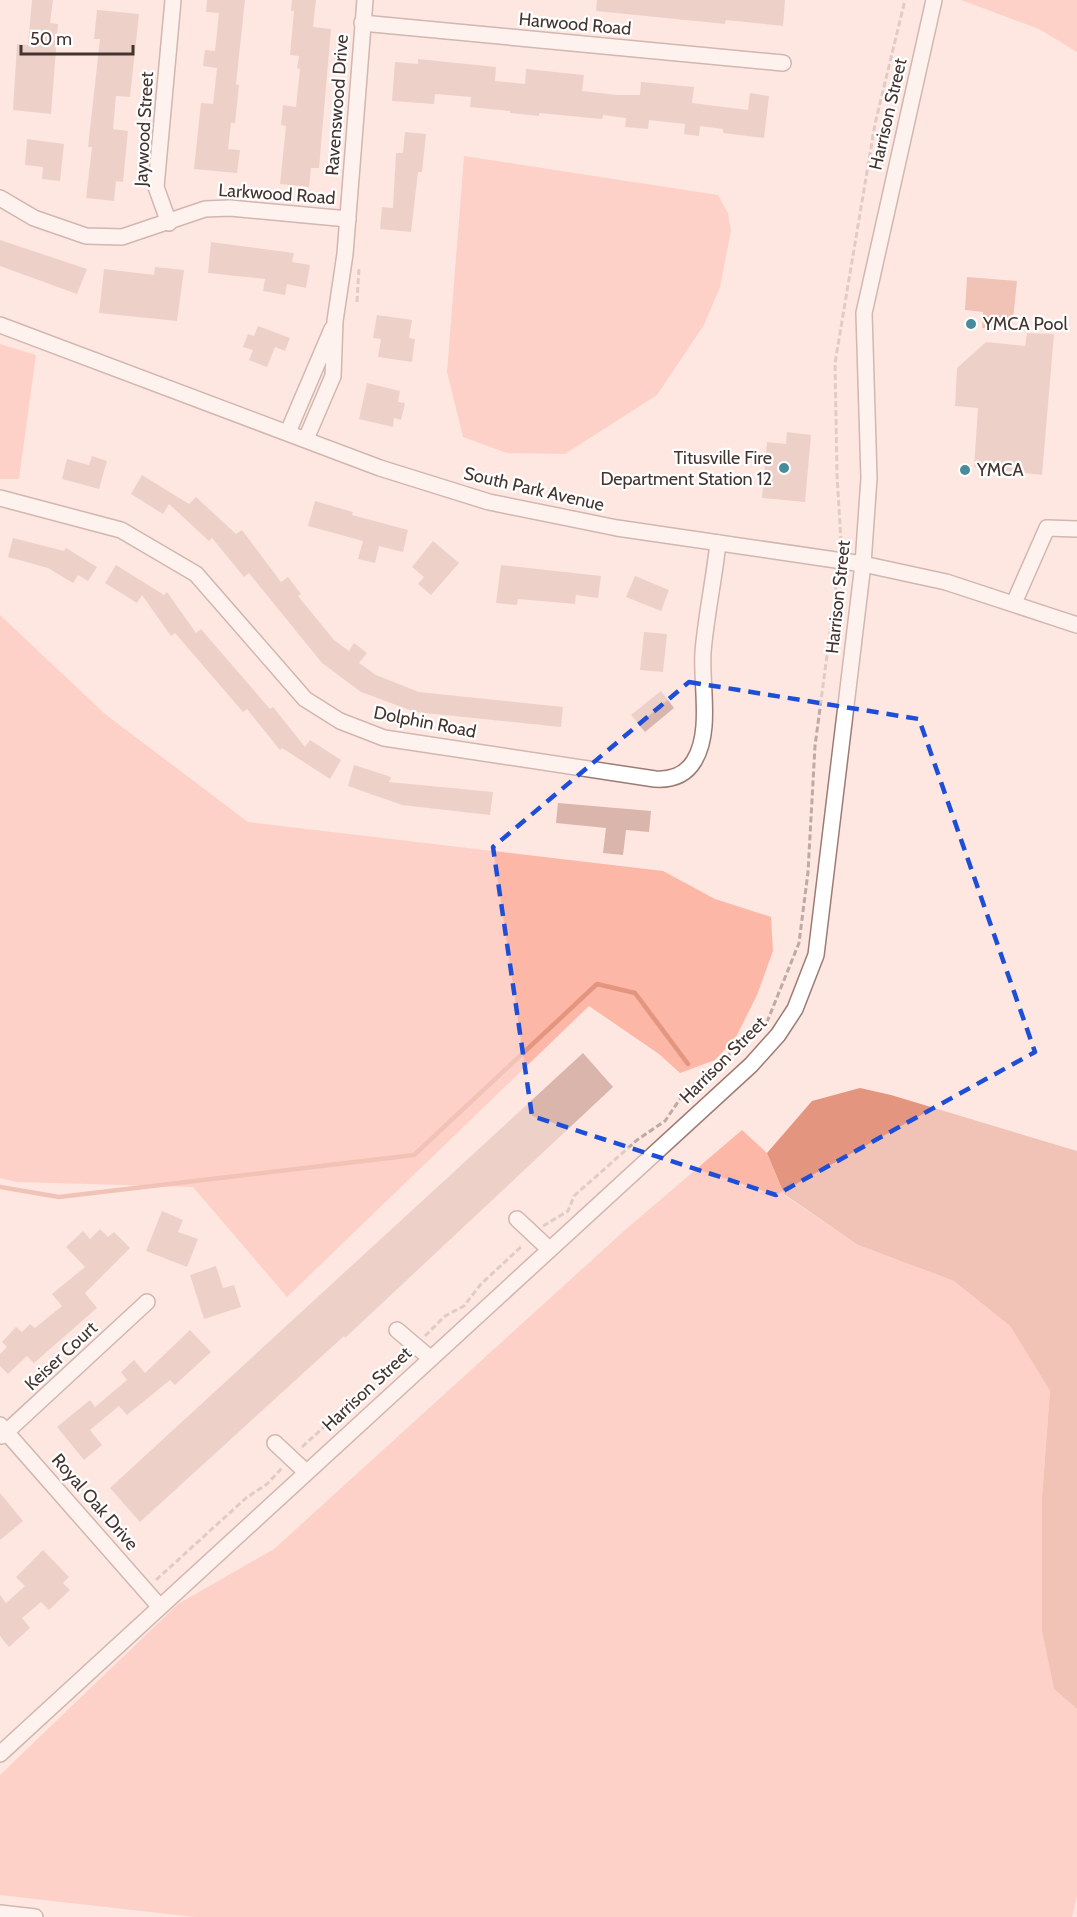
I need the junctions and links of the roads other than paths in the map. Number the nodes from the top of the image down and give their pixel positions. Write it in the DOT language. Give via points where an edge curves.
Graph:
graph roads {
  1 [pos="173,0"];
  2 [pos="365,0"];
  3 [pos="934,0"];
  4 [pos="362,23"];
  5 [pos="783,63"];
  6 [pos="0,198"];
  7 [pos="348,219"];
  8 [pos="169,223"];
  9 [pos="335,321"];
  10 [pos="0,325"];
  11 [pos="288,432"];
  12 [pos="306,439"];
  13 [pos="0,498"];
  14 [pos="1077,530"];
  15 [pos="718,543"];
  16 [pos="863,564"];
  17 [pos="1014,603"];
  18 [pos="1077,625"];
  19 [pos="517,1219"];
  20 [pos="549,1249"];
  21 [pos="147,1302"];
  22 [pos="398,1330"];
  23 [pos="430,1358"];
  24 [pos="2,1431"];
  25 [pos="275,1443"];
  26 [pos="306,1472"];
  27 [pos="160,1607"];
  28 [pos="0,1754"];
  29 [pos="0,1913"];
  30 [pos="34,1917"];
  1 -- 8 [label="street, Jaywood Street" via="156,188"];
  2 -- 4 [label="street, Ravenswood Drive"];
  3 -- 16 [label="street, Harrison Street" via="864,313 868,478"];
  4 -- 5 [label="street, Harwood Road"];
  4 -- 7 [label="street, Ravenswood Drive"];
  6 -- 8 [label="street, Larkwood Road" via="34,218 86,236 122,237"];
  7 -- 8 [label="street, Larkwood Road" via="230,208 205,209"];
  7 -- 9 [label="street, Ravenswood Drive"];
  9 -- 11 [label="street, Ravenswood Drive"];
  9 -- 12 [label="street, Ravenswood Drive" via="333,376"];
  10 -- 11 [label="street, South Park Avenue"];
  11 -- 12 [label="street, South Park Avenue"];
  12 -- 15 [label="street, South Park Avenue" via="380,468 489,502 617,528"];
  13 -- 15 [label="street, Dolphin Road" via="121,530 196,574 305,699 340,721 384,738 655,779 671,779 684,772 698,752 703,725 705,632"];
  14 -- 17 [label="street" via="1047,528"];
  15 -- 16 [label="street, South Park Avenue"];
  16 -- 17 [label="street, South Park Avenue" via="946,582"];
  16 -- 20 [label="street, Harrison Street" via="816,955 795,1009 751,1065"];
  17 -- 18 [label="street, South Park Avenue"];
  19 -- 20 [label="street"];
  20 -- 23 [label="street, Harrison Street"];
  21 -- 24 [label="street, Keiser Court"];
  22 -- 23 [label="street"];
  23 -- 26 [label="street, Harrison Street"];
  24 -- 27 [label="street, Royal Oak Drive"];
  25 -- 26 [label="street"];
  26 -- 27 [label="street, Harrison Street"];
  27 -- 28 [label="street, Harrison Street"];
  29 -- 30 [label="street"];
}
